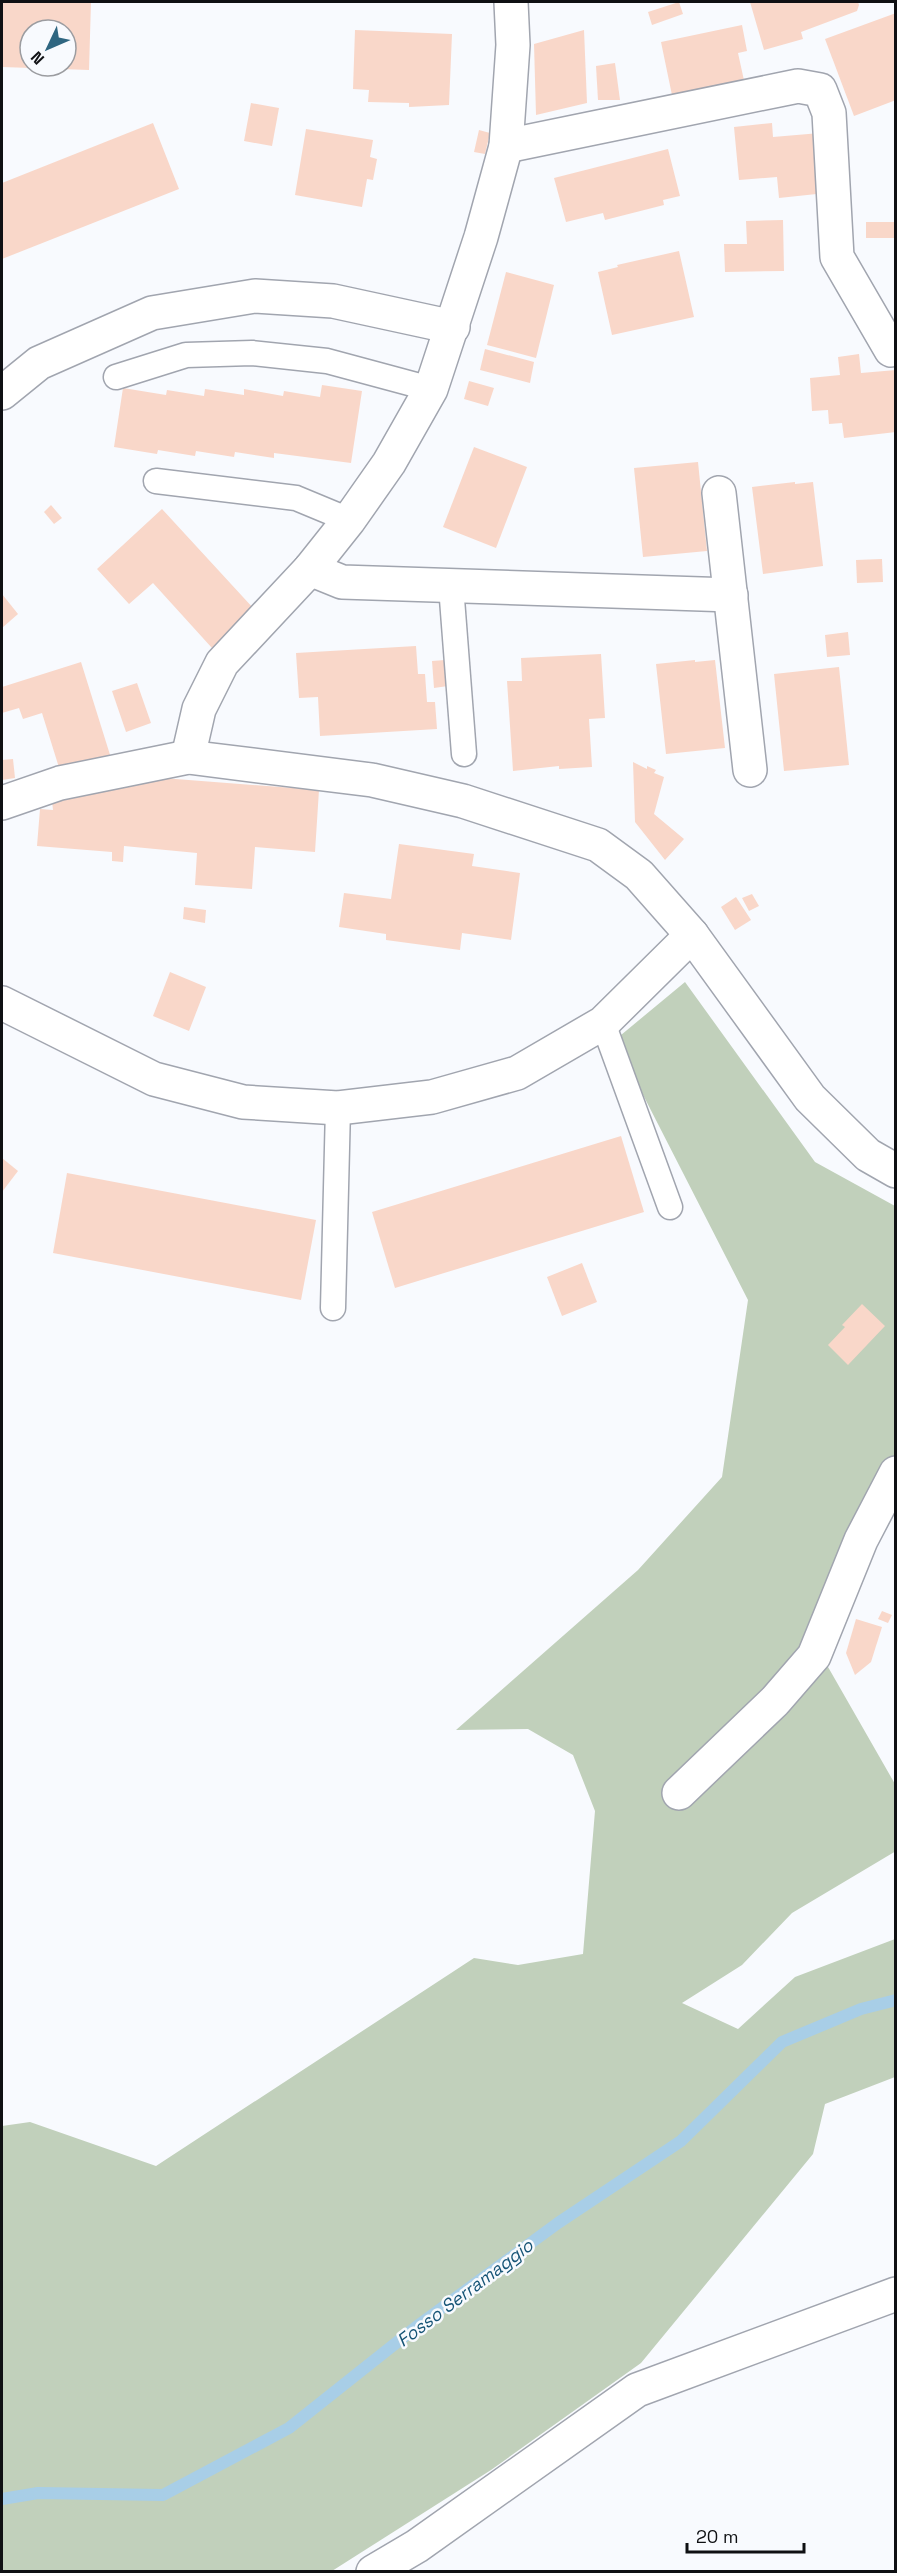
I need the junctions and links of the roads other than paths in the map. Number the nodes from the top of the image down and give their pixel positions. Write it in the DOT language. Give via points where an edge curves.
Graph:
graph roads {
  1 [pos="511,2"];
  2 [pos="506,146"];
  3 [pos="453,327"];
  4 [pos="891,350"];
  5 [pos="116,377"];
  6 [pos="431,389"];
  7 [pos="2,393"];
  8 [pos="156,481"];
  9 [pos="719,493"];
  10 [pos="349,520"];
  11 [pos="310,569"];
  12 [pos="451,586"];
  13 [pos="731,595"];
  14 [pos="464,754"];
  15 [pos="188,757"];
  16 [pos="750,770"];
  17 [pos="2,803"];
  18 [pos="692,935"];
  19 [pos="2,1004"];
  20 [pos="603,1023"];
  21 [pos="338,1108"];
  22 [pos="896,1171"];
  23 [pos="670,1207"];
  24 [pos="333,1308"];
  25 [pos="896,1473"];
  26 [pos="679,1793"];
  27 [pos="896,2294"];
  28 [pos="373,2571"];
  1 -- 2 [label="street" via="513,45"];
  2 -- 3 [label="street"];
  2 -- 4 [label="street" via="798,86 820,90 828,113 837,257"];
  3 -- 6 [label="street"];
  3 -- 7 [label="street" via="333,301 255,296 152,313 39,363"];
  5 -- 6 [label="lane" via="186,355 252,353 327,361"];
  6 -- 10 [label="street" via="389,463"];
  8 -- 10 [label="lane" via="296,498"];
  9 -- 13 [label="street"];
  10 -- 11 [label="street"];
  11 -- 12 [label="street" via="342,582"];
  11 -- 15 [label="street" via="222,663 199,710"];
  12 -- 13 [label="street"];
  12 -- 14 [label="lane"];
  13 -- 16 [label="street"];
  15 -- 17 [label="street" via="60,783"];
  15 -- 18 [label="street" via="372,780 464,801 598,845 639,875"];
  18 -- 20 [label="street"];
  18 -- 22 [label="street" via="810,1098 868,1155"];
  19 -- 21 [label="street" via="154,1079 243,1102"];
  20 -- 21 [label="street" via="517,1072 432,1097"];
  20 -- 23 [label="lane"];
  21 -- 24 [label="lane"];
  25 -- 26 [label="street" via="861,1540 814,1656 775,1701"];
  27 -- 28 [label="street" via="637,2390 417,2546"];
}
